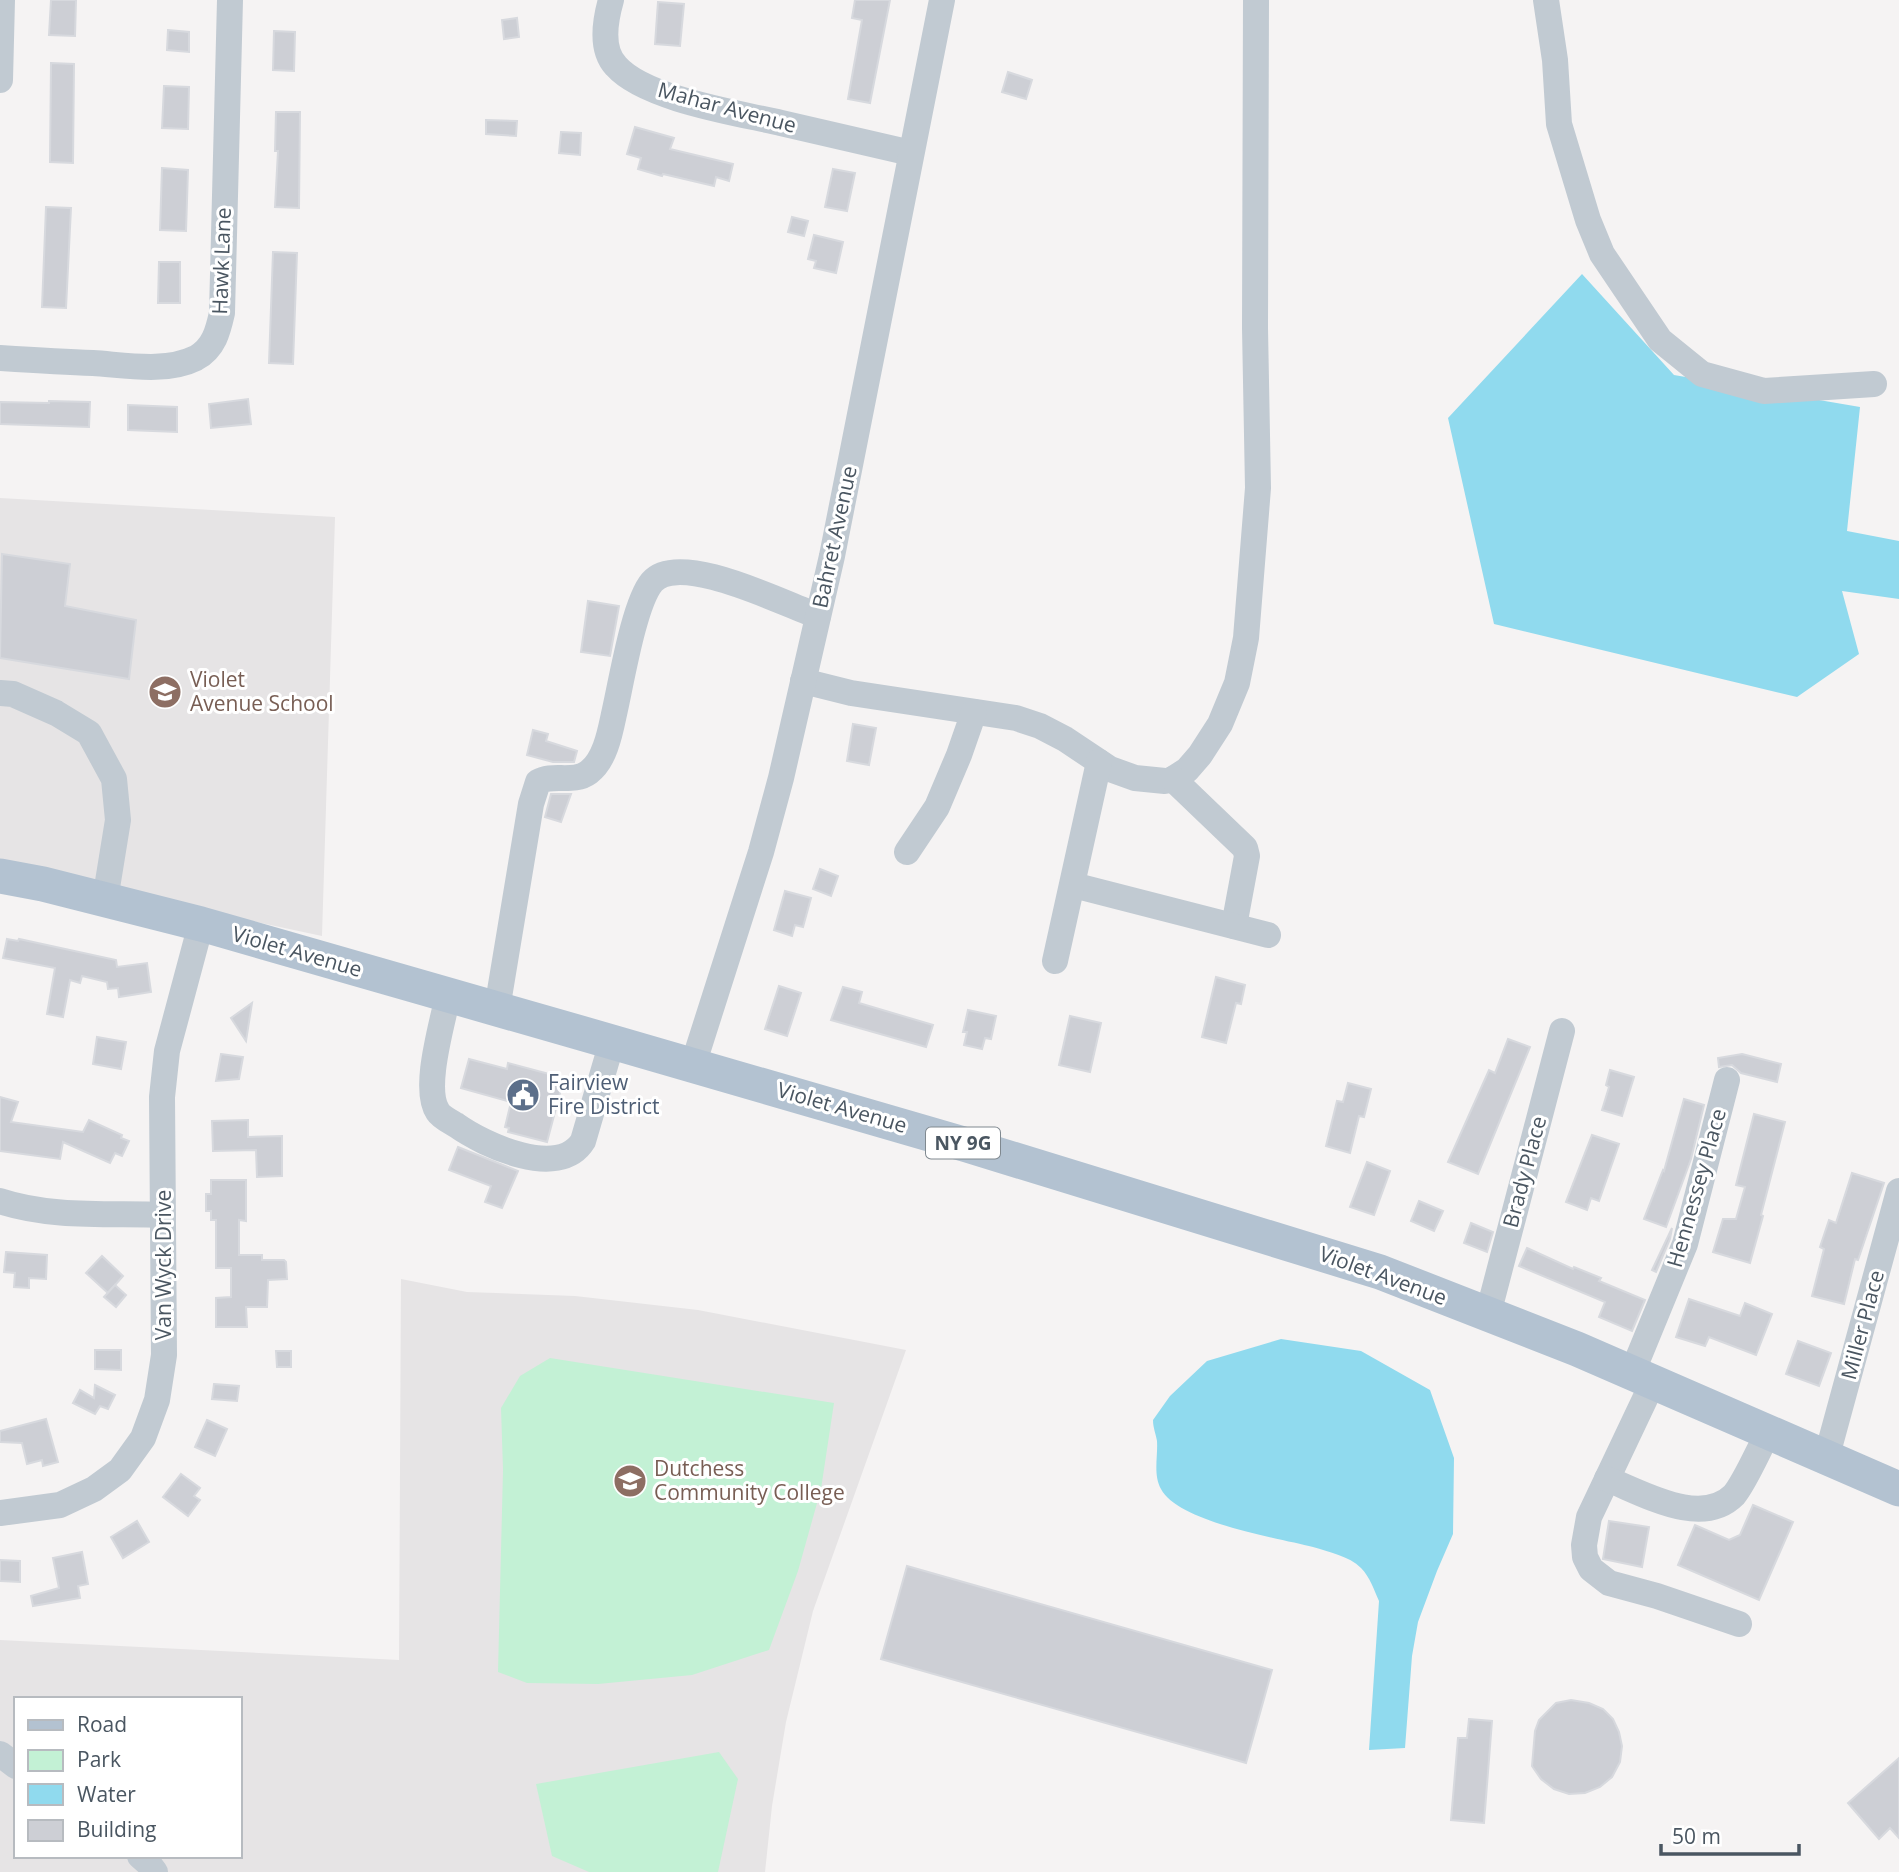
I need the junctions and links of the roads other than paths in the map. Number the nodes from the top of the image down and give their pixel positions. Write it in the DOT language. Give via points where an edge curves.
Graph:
graph roads {
  1 [pos="2,0"];
  2 [pos="230,0"];
  3 [pos="611,0"];
  4 [pos="942,0"];
  5 [pos="1256,0"];
  6 [pos="1546,0"];
  7 [pos="0,80"];
  8 [pos="911,153"];
  9 [pos="0,358"];
  10 [pos="1874,384"];
  11 [pos="818,616"];
  12 [pos="803,681"];
  13 [pos="0,693"];
  14 [pos="974,712"];
  15 [pos="1099,762"];
  16 [pos="1173,779"];
  17 [pos="907,852"];
  18 [pos="0,876"];
  19 [pos="1073,885"];
  20 [pos="105,900"];
  21 [pos="201,924"];
  22 [pos="1234,926"];
  23 [pos="1268,935"];
  24 [pos="1055,961"];
  25 [pos="448,995"];
  26 [pos="497,1009"];
  27 [pos="1562,1031"];
  28 [pos="612,1042"];
  29 [pos="693,1065"];
  30 [pos="1727,1080"];
  31 [pos="1899,1191"];
  32 [pos="0,1201"];
  33 [pos="163,1215"];
  34 [pos="1488,1314"];
  35 [pos="1642,1377"];
  36 [pos="1768,1433"];
  37 [pos="1826,1459"];
  38 [pos="1607,1479"];
  39 [pos="1899,1489"];
  40 [pos="0,1513"];
  41 [pos="1739,1624"];
  42 [pos="142,1858"];
  43 [pos="155,1872"];
  1 -- 7 [label="street"];
  2 -- 9 [label="street, Hawk Lane" via="218,335 196,358 151,367"];
  3 -- 8 [label="street, Mahar Avenue" via="605,38 608,55 632,81 726,110"];
  4 -- 8 [label="street, Bahret Avenue"];
  5 -- 16 [label="street" via="1258,488 1246,638 1237,683 1220,724 1200,755"];
  6 -- 10 [label="street" via="1559,124 1588,220 1602,254 1660,340 1702,374 1764,391"];
  8 -- 11 [label="street, Bahret Avenue"];
  11 -- 12 [label="street, Bahret Avenue"];
  11 -- 26 [label="street" via="705,574 685,571 653,580 639,607 601,757 588,773 538,782"];
  12 -- 14 [label="street"];
  12 -- 29 [label="street, Bahret Avenue" via="761,852"];
  13 -- 20 [label="street" via="56,713 89,733 114,779 118,820"];
  14 -- 15 [label="street" via="1040,726"];
  14 -- 17 [label="street" via="937,807"];
  15 -- 16 [label="street" via="1135,778"];
  15 -- 19 [label="street"];
  16 -- 22 [label="street" via="1245,848"];
  18 -- 20 [label="main road, Violet Avenue / NY 9G"];
  19 -- 22 [label="street"];
  19 -- 24 [label="street"];
  20 -- 21 [label="main road, Violet Avenue / NY 9G"];
  21 -- 25 [label="main road, Violet Avenue / NY 9G"];
  21 -- 33 [label="street, Van Wyck Drive" via="167,1051 162,1097"];
  22 -- 23 [label="street"];
  25 -- 26 [label="main road, Violet Avenue / NY 9G"];
  25 -- 28 [label="street" via="433,1069 432,1096 438,1113 476,1139 530,1158 548,1160 578,1149"];
  26 -- 28 [label="main road, Violet Avenue / NY 9G"];
  27 -- 34 [label="street, Brady Place"];
  28 -- 29 [label="main road, Violet Avenue / NY 9G"];
  29 -- 34 [label="main road, Violet Avenue / NY 9G" via="1239,1227 1380,1272"];
  30 -- 35 [label="street, Hennessey Place" via="1685,1244"];
  31 -- 37 [label="street, Miller Place"];
  32 -- 33 [label="street" via="46,1211"];
  33 -- 40 [label="street, Van Wyck Drive" via="164,1354 157,1400 144,1438 120,1470 94,1489 60,1505"];
  34 -- 35 [label="main road, Violet Avenue / NY 9G"];
  35 -- 36 [label="main road, Violet Avenue / NY 9G"];
  35 -- 38 [label="street, Hennessey Place"];
  36 -- 37 [label="main road, Violet Avenue / NY 9G"];
  36 -- 38 [label="street" via="1734,1494 1717,1506 1700,1510 1680,1507"];
  37 -- 39 [label="main road, Violet Avenue / NY 9G"];
  38 -- 41 [label="street, Hennessey Place" via="1585,1531 1585,1557 1591,1569 1609,1583"];
  42 -- 43 [label="street"];
}
